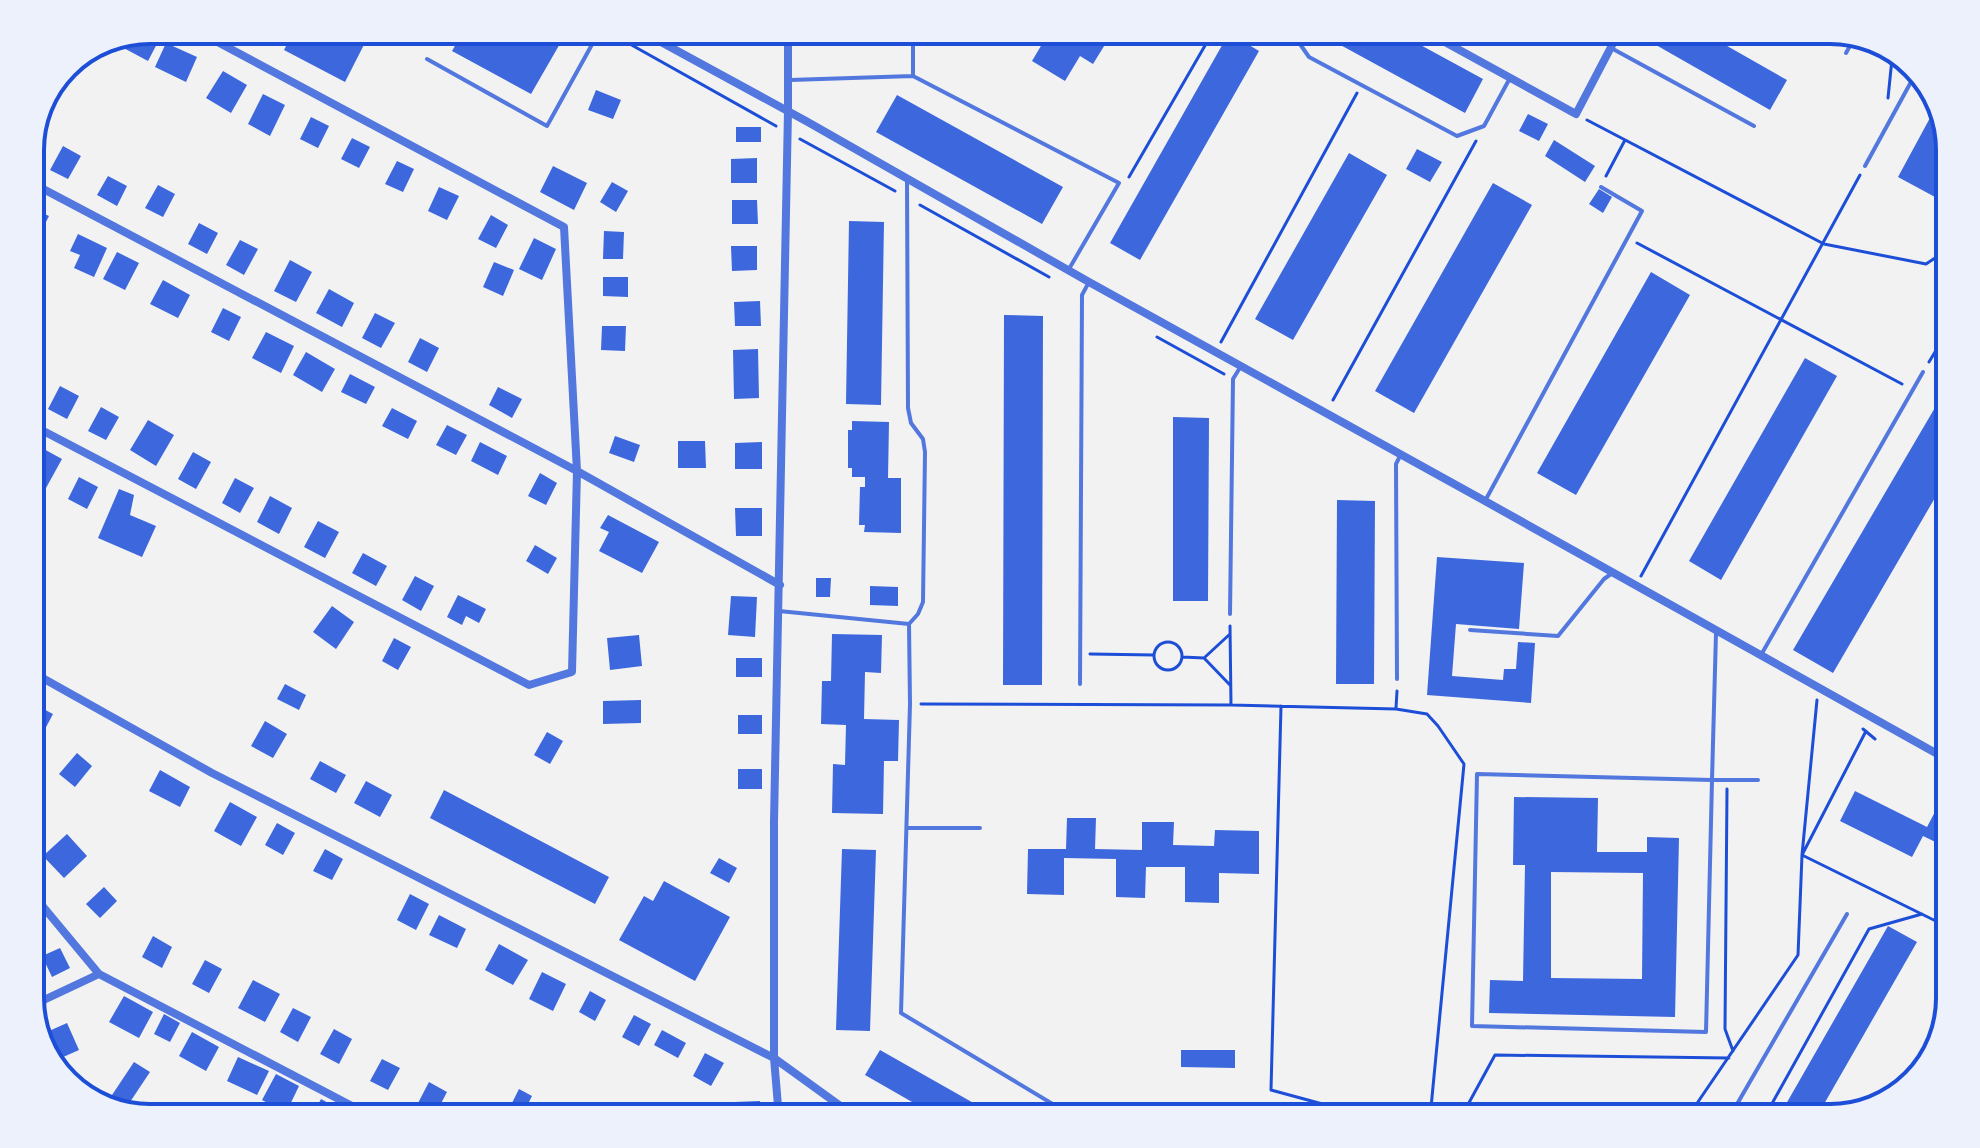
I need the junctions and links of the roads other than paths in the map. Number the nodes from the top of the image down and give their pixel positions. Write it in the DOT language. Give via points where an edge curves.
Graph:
graph roads {
  1 [pos="221,44"];
  2 [pos="594,44"];
  3 [pos="665,44"];
  4 [pos="788,44"];
  5 [pos="913,44"];
  6 [pos="1300,44"];
  7 [pos="1448,44"];
  8 [pos="1612,44"];
  9 [pos="1850,46"];
  10 [pos="1610,48"];
  11 [pos="1846,53"];
  12 [pos="427,59"];
  13 [pos="913,76"];
  14 [pos="1510,78"];
  15 [pos="787,80"];
  16 [pos="1911,82"];
  17 [pos="788,111"];
  18 [pos="1754,126"];
  19 [pos="1865,166"];
  20 [pos="907,177"];
  21 [pos="1601,187"];
  22 [pos="44,189"];
  23 [pos="1068,270"];
  24 [pos="1089,282"];
  25 [pos="1241,366"];
  26 [pos="1923,372"];
  27 [pos="44,431"];
  28 [pos="1401,454"];
  29 [pos="577,471"];
  30 [pos="1485,501"];
  31 [pos="1613,573"];
  32 [pos="780,585"];
  33 [pos="779,611"];
  34 [pos="1230,614"];
  35 [pos="909,624"];
  36 [pos="1470,630"];
  37 [pos="1716,630"];
  38 [pos="1761,655"];
  39 [pos="44,679"];
  40 [pos="1397,679"];
  41 [pos="1080,684"];
  42 [pos="1936,753"];
  43 [pos="1712,780"];
  44 [pos="1758,780"];
  45 [pos="907,828"];
  46 [pos="980,828"];
  47 [pos="44,908"];
  48 [pos="1847,914"];
  49 [pos="99,974"];
  50 [pos="44,1000"];
  51 [pos="774,1058"];
  52 [pos="348,1104"];
  53 [pos="778,1104"];
  54 [pos="838,1104"];
  55 [pos="1053,1104"];
  56 [pos="1737,1104"];
  1 -- 29 [label="street" via="564,227"];
  2 -- 12 [label="lane" via="547,126"];
  3 -- 17 [label="street"];
  4 -- 15 [label="street"];
  5 -- 13 [label="lane"];
  6 -- 14 [label="lane" via="1309,57 1457,136 1484,126"];
  7 -- 14 [label="street"];
  8 -- 10 [label="street"];
  9 -- 11 [label="lane"];
  10 -- 14 [label="street" via="1576,114"];
  10 -- 18 [label="lane"];
  13 -- 15 [label="lane"];
  13 -- 23 [label="lane" via="1119,183"];
  15 -- 17 [label="street"];
  16 -- 19 [label="lane"];
  17 -- 20 [label="street"];
  17 -- 32 [label="street"];
  20 -- 23 [label="street"];
  20 -- 35 [label="lane" via="908,408 925,452 923,602"];
  21 -- 30 [label="lane" via="1642,211"];
  22 -- 29 [label="street"];
  23 -- 24 [label="street"];
  24 -- 25 [label="street"];
  24 -- 41 [label="lane" via="1082,295"];
  25 -- 28 [label="street"];
  25 -- 34 [label="lane" via="1233,379"];
  26 -- 38 [label="lane"];
  27 -- 29 [label="street" via="529,685 572,672"];
  28 -- 30 [label="street"];
  28 -- 40 [label="lane" via="1396,464"];
  29 -- 32 [label="street"];
  30 -- 31 [label="street"];
  31 -- 36 [label="lane" via="1558,636"];
  31 -- 37 [label="street"];
  32 -- 33 [label="street"];
  33 -- 35 [label="lane"];
  33 -- 51 [label="street"];
  35 -- 45 [label="lane"];
  37 -- 38 [label="street"];
  37 -- 43 [label="lane"];
  38 -- 42 [label="street"];
  39 -- 51 [label="street" via="212,773"];
  43 -- 43 [label="lane" via="1477,774 1472,1026 1706,1032"];
  43 -- 44 [label="lane"];
  45 -- 46 [label="lane"];
  45 -- 55 [label="lane" via="901,1013"];
  47 -- 49 [label="street"];
  48 -- 56 [label="lane"];
  49 -- 50 [label="street"];
  49 -- 52 [label="street"];
  51 -- 53 [label="street"];
  51 -- 54 [label="street"];
}
